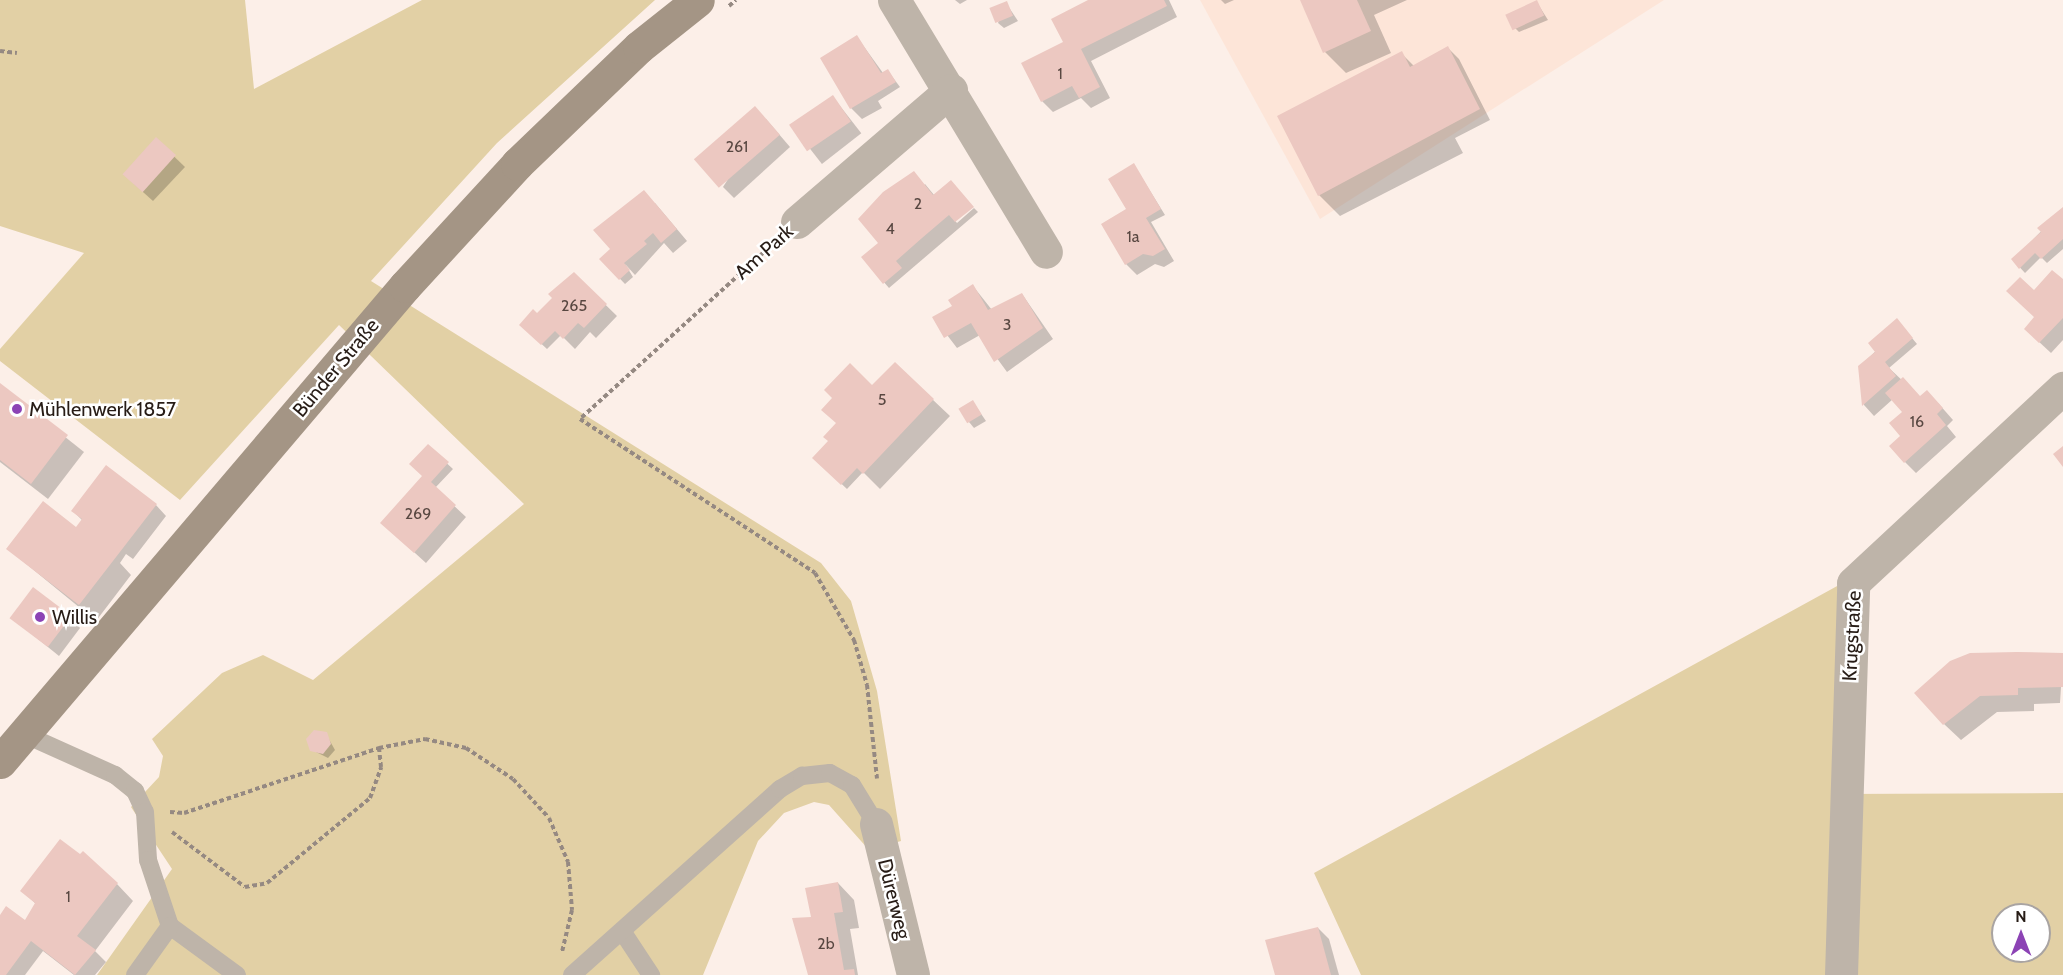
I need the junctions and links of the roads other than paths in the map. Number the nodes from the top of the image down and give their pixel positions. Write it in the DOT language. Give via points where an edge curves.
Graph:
graph roads {
  1 [pos="698,0"];
  2 [pos="894,0"];
  3 [pos="951,90"];
  4 [pos="797,222"];
  5 [pos="1046,252"];
  6 [pos="2063,388"];
  7 [pos="26,735"];
  8 [pos="0,762"];
  9 [pos="876,824"];
  10 [pos="170,926"];
  11 [pos="622,931"];
  12 [pos="568,967"];
  13 [pos="135,975"];
  14 [pos="237,975"];
  15 [pos="651,975"];
  16 [pos="913,975"];
  17 [pos="1841,975"];
  1 -- 7 [label="main road, Bünder Straße" via="639,47 517,164 413,277"];
  2 -- 3 [label="street"];
  3 -- 4 [label="street, Am Park"];
  3 -- 5 [label="street"];
  6 -- 17 [label="street, Krugstraße" via="1853,583"];
  7 -- 8 [label="main road, Bünder Straße"];
  7 -- 10 [label="lane" via="115,775 135,791 145,812 148,860"];
  9 -- 11 [label="lane" via="852,785 830,773 802,776 780,789"];
  9 -- 16 [label="street, Dürerweg"];
  10 -- 13 [label="lane"];
  10 -- 14 [label="lane"];
  11 -- 12 [label="lane"];
  11 -- 15 [label="lane"];
}
